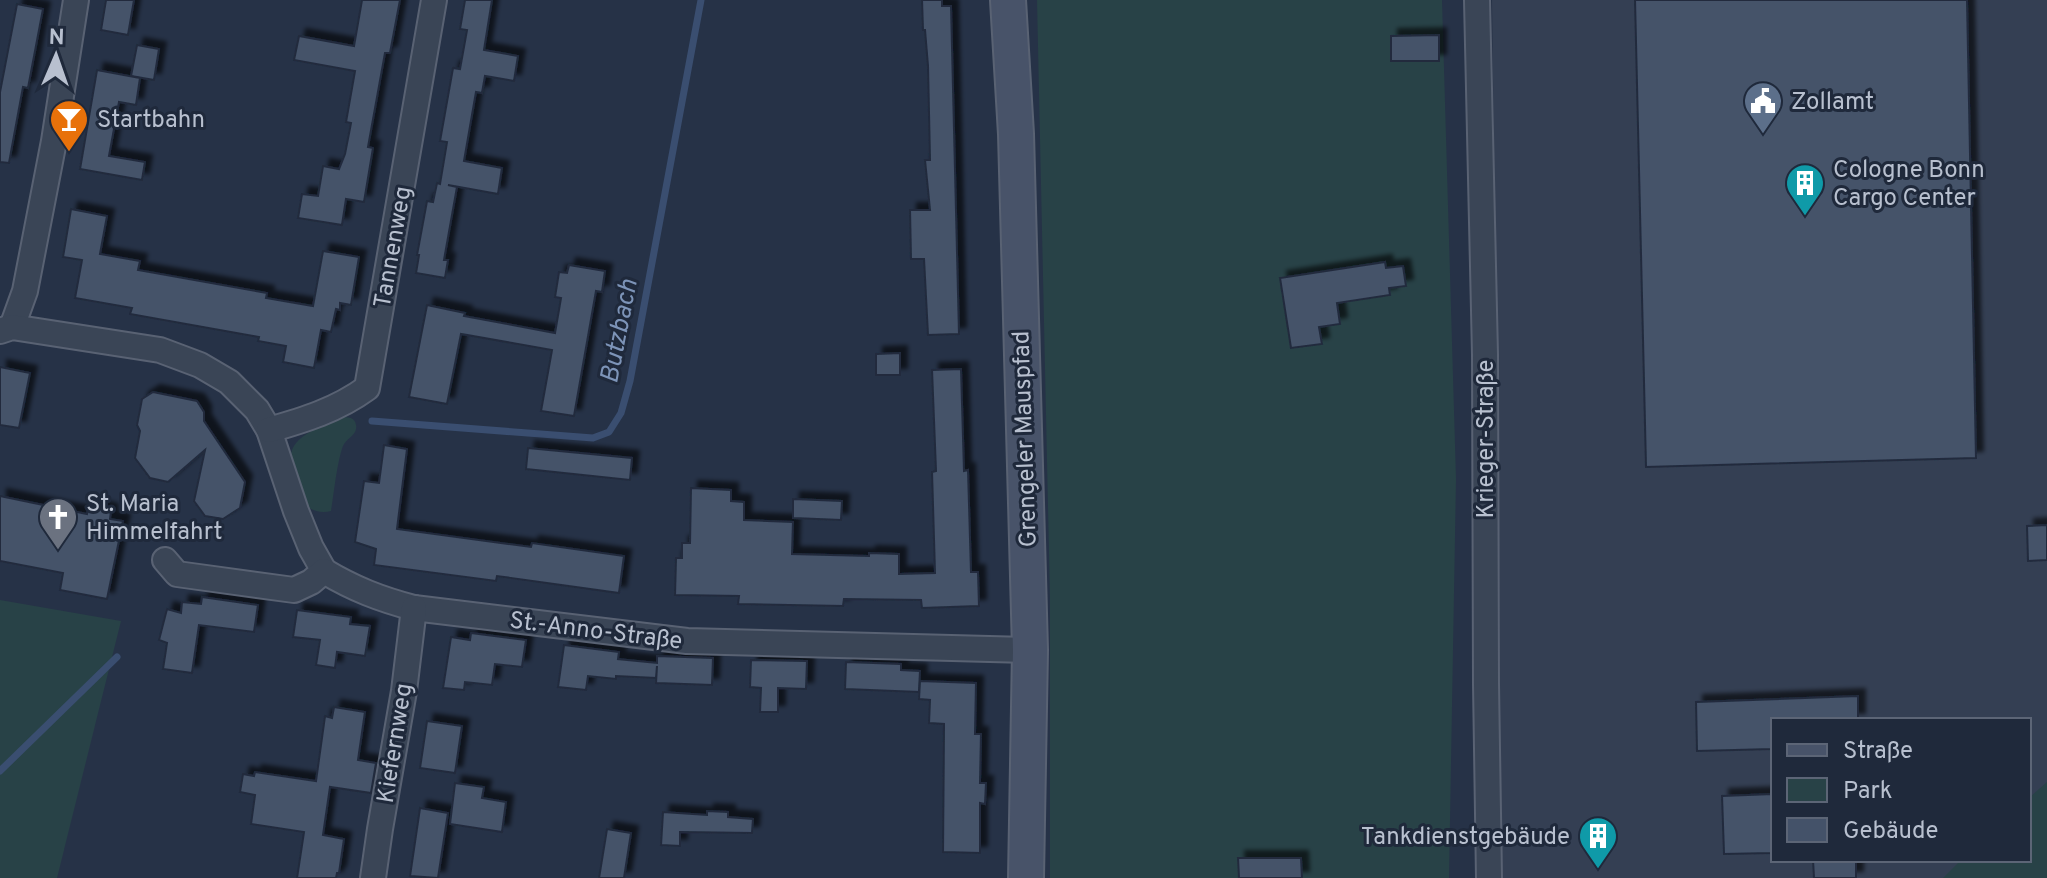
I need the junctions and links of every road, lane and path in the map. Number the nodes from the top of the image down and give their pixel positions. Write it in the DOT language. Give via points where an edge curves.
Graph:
graph roads {
  1 [pos="76,0"];
  2 [pos="434,0"];
  3 [pos="1008,0"];
  4 [pos="1477,0"];
  5 [pos="6,329"];
  6 [pos="269,430"];
  7 [pos="171,567"];
  8 [pos="324,571"];
  9 [pos="414,608"];
  10 [pos="1030,650"];
  11 [pos="373,878"];
  12 [pos="1026,878"];
  13 [pos="1489,878"];
  1 -- 5 [label="street" via="25,291"];
  2 -- 6 [label="street, Tannenweg" via="367,388 317,416"];
  3 -- 10 [label="main road, Grengeler Mauspfad"];
  4 -- 13 [label="street, Krieger-Straße"];
  5 -- 6 [label="street" via="160,350 200,365 229,382"];
  6 -- 8 [label="street"];
  7 -- 8 [label="street" via="294,590"];
  8 -- 9 [label="street, St.-Anno-Straße" via="380,599"];
  9 -- 10 [label="street, St.-Anno-Straße" via="687,641"];
  9 -- 11 [label="street, Kiefernweg"];
  10 -- 12 [label="main road, Grengeler Mauspfad"];
}
